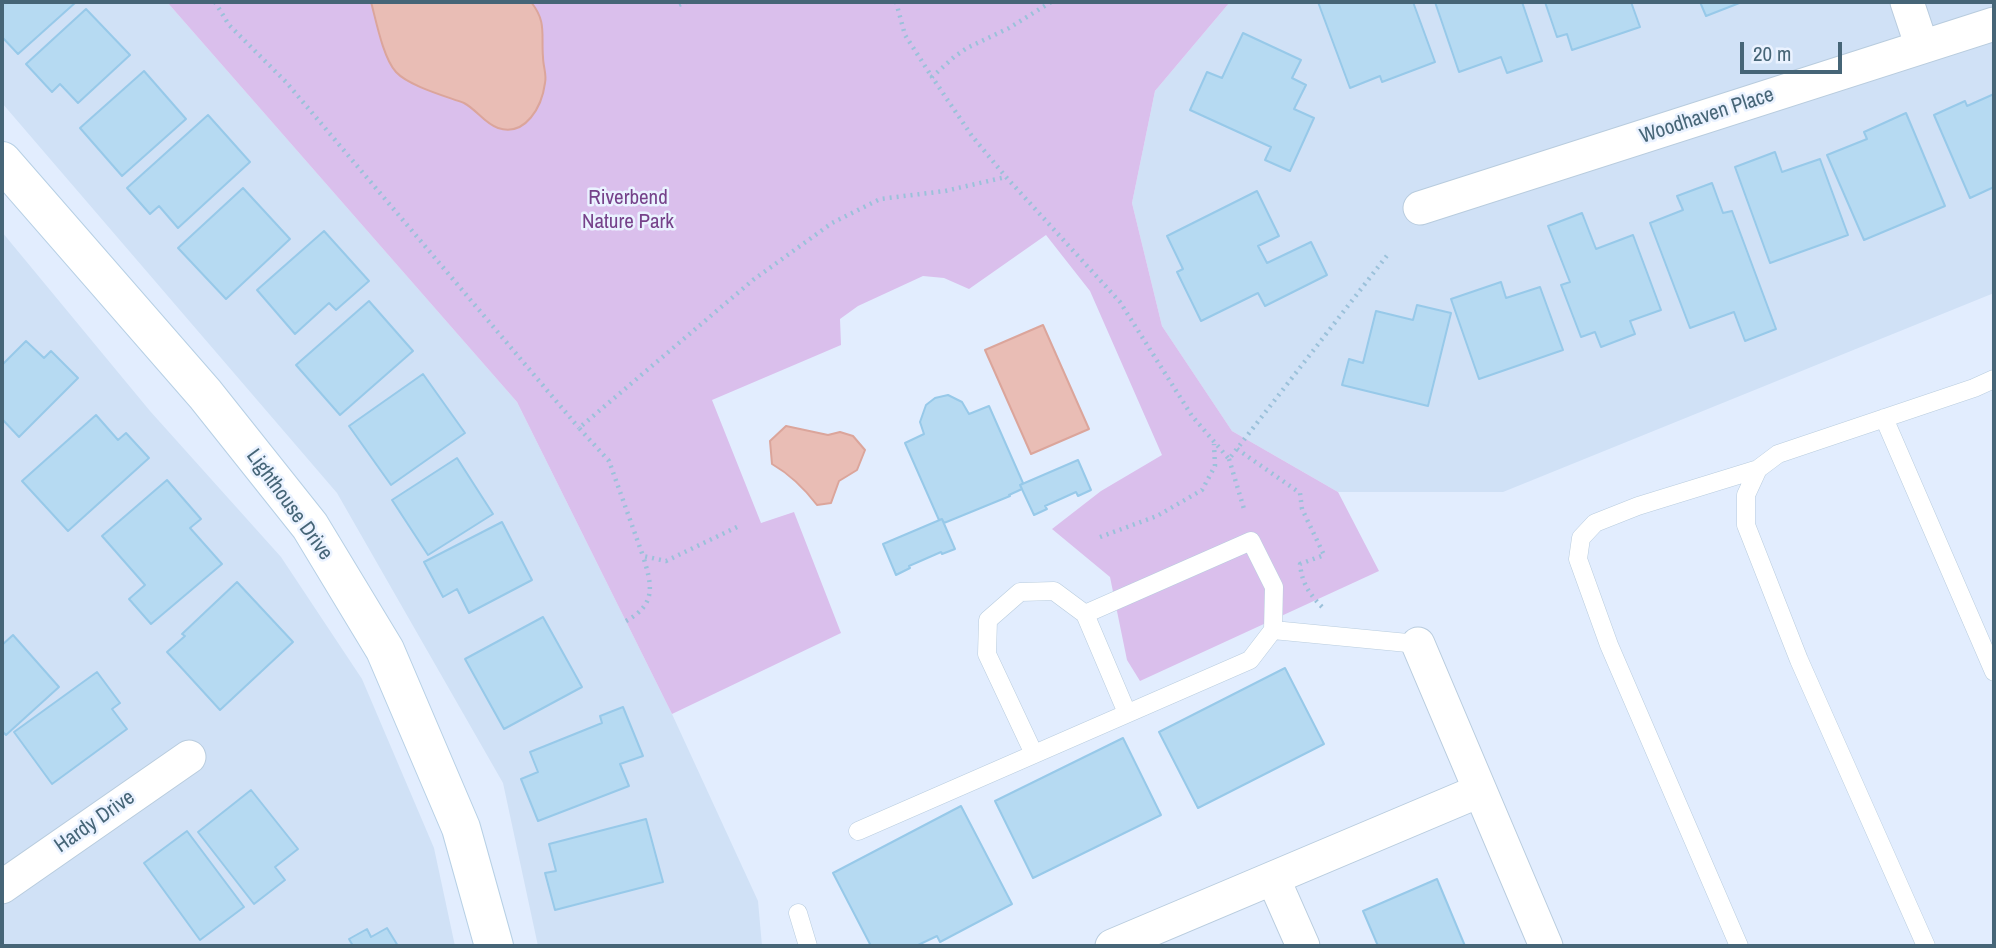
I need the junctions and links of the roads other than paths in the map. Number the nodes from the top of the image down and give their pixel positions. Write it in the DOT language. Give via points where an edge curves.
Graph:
graph roads {
  1 [pos="1907,2"];
  2 [pos="1994,24"];
  3 [pos="1922,47"];
  4 [pos="2,161"];
  5 [pos="1420,208"];
  6 [pos="1994,379"];
  7 [pos="1884,418"];
  8 [pos="1758,469"];
  9 [pos="1085,614"];
  10 [pos="1273,630"];
  11 [pos="1418,644"];
  12 [pos="1994,672"];
  13 [pos="1127,713"];
  14 [pos="1034,754"];
  15 [pos="189,757"];
  16 [pos="1479,791"];
  17 [pos="858,831"];
  18 [pos="6,876"];
  19 [pos="1273,878"];
  20 [pos="798,913"];
  21 [pos="494,946"];
  22 [pos="808,946"];
  23 [pos="1112,946"];
  24 [pos="1303,946"];
  25 [pos="1546,946"];
  26 [pos="1739,946"];
  27 [pos="1926,946"];
  1 -- 3 [label="street"];
  2 -- 3 [label="street, Woodhaven Place"];
  3 -- 5 [label="street, Woodhaven Place"];
  4 -- 21 [label="street, Lighthouse Drive" via="205,394 310,526 386,650 461,828"];
  6 -- 7 [label="lane"];
  7 -- 8 [label="lane" via="1778,454"];
  7 -- 12 [label="lane"];
  8 -- 26 [label="lane" via="1595,523 1581,538 1577,559 1609,645"];
  8 -- 27 [label="lane" via="1746,495 1746,525 1799,660"];
  9 -- 10 [label="lane" via="1251,541 1274,587"];
  9 -- 13 [label="lane"];
  9 -- 14 [label="lane" via="1054,592 1020,592 988,620 987,654"];
  10 -- 11 [label="lane"];
  10 -- 13 [label="lane" via="1250,660"];
  11 -- 16 [label="street"];
  13 -- 14 [label="lane"];
  14 -- 17 [label="lane"];
  15 -- 18 [label="street, Hardy Drive"];
  16 -- 19 [label="street"];
  16 -- 25 [label="street"];
  19 -- 23 [label="street"];
  19 -- 24 [label="street"];
  20 -- 22 [label="lane"];
}
